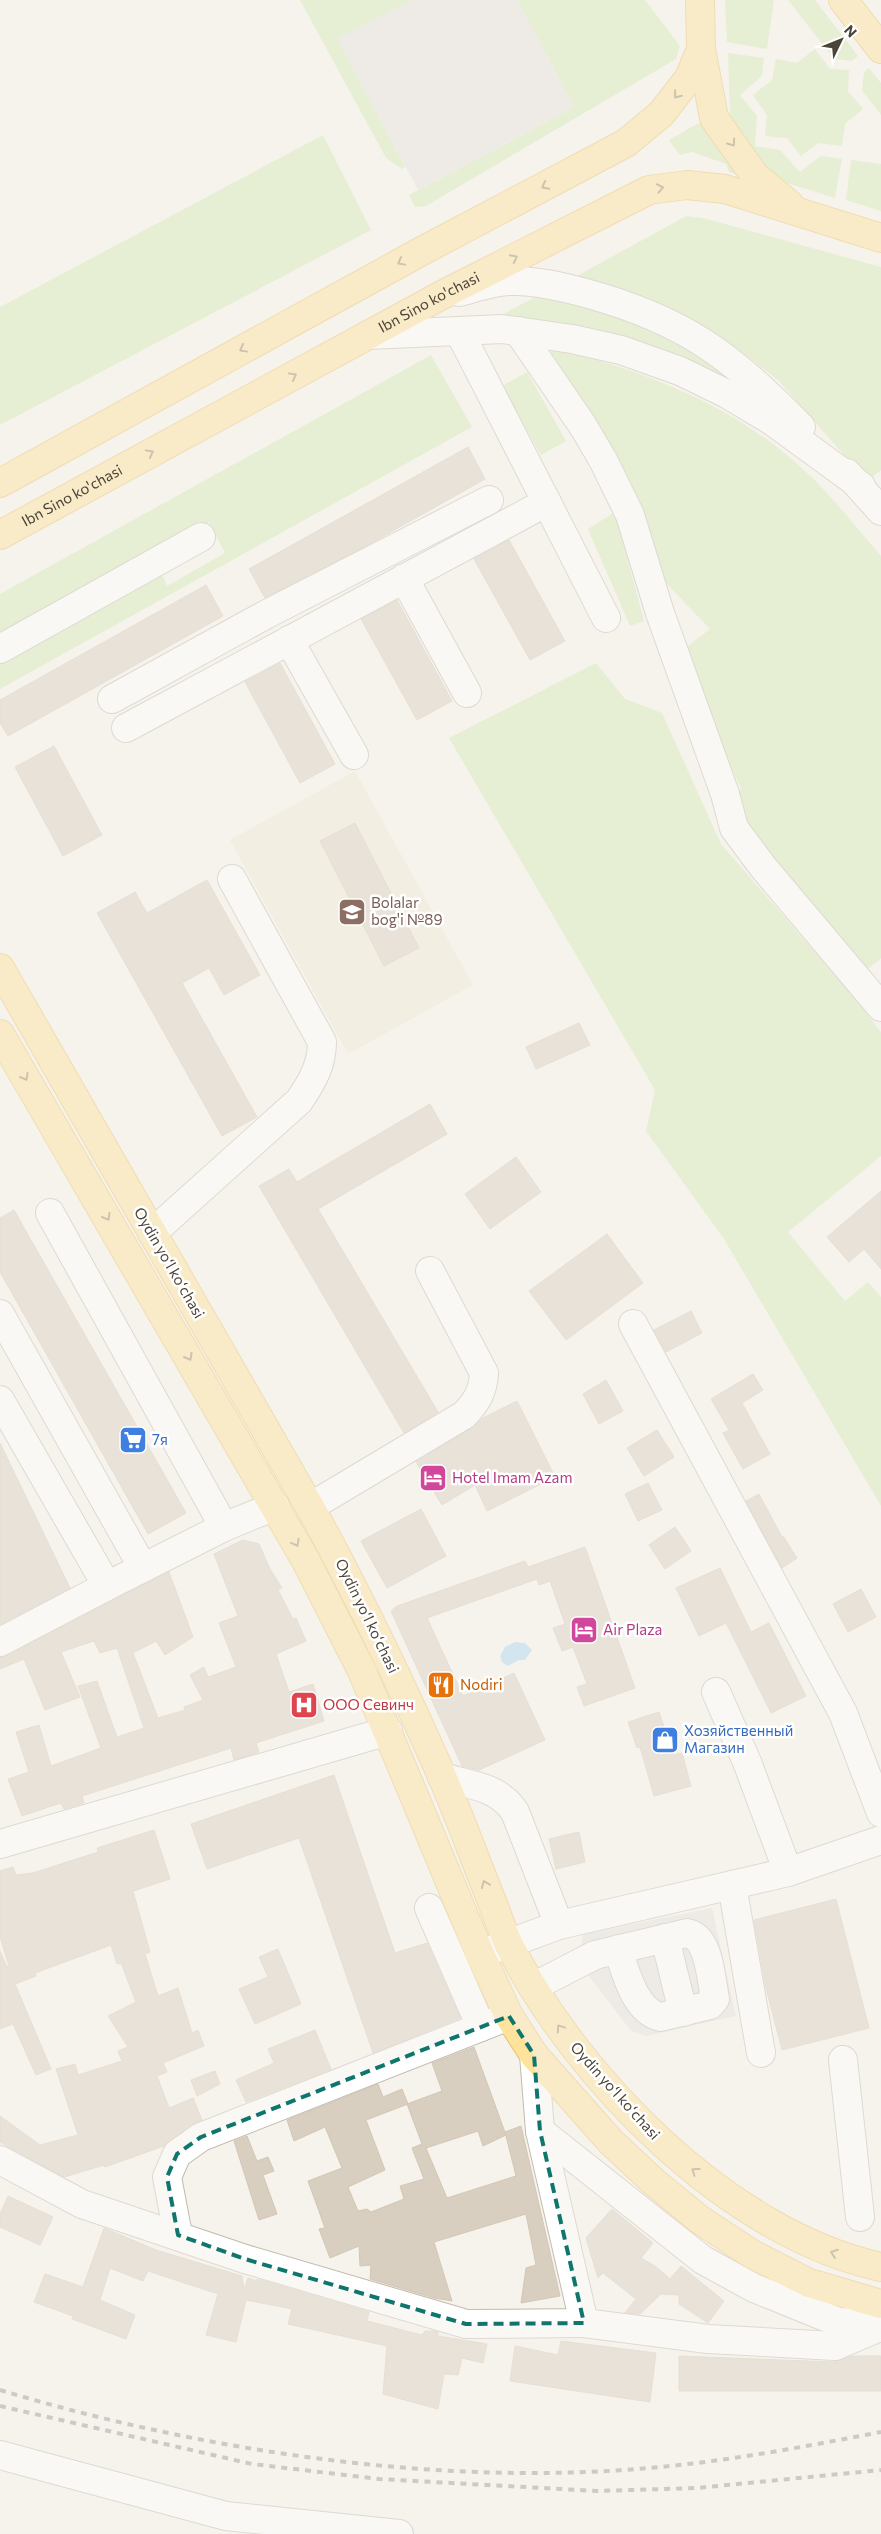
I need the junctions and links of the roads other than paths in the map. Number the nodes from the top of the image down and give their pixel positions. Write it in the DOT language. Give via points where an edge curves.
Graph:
graph roads {
  1 [pos="700,0"];
  2 [pos="843,0"];
  3 [pos="701,49"];
  4 [pos="881,50"];
  5 [pos="799,212"];
  6 [pos="881,238"];
  7 [pos="440,296"];
  8 [pos="518,331"];
  9 [pos="460,333"];
  10 [pos="368,335"];
  11 [pos="0,483"];
  12 [pos="861,486"];
  13 [pos="489,500"];
  14 [pos="547,502"];
  15 [pos="881,511"];
  16 [pos="0,535"];
  17 [pos="201,537"];
  18 [pos="404,578"];
  19 [pos="265,615"];
  20 [pos="606,618"];
  21 [pos="284,642"];
  22 [pos="0,649"];
  23 [pos="467,693"];
  24 [pos="112,699"];
  25 [pos="126,728"];
  26 [pos="354,755"];
  27 [pos="232,879"];
  28 [pos="0,968"];
  29 [pos="881,1007"];
  30 [pos="0,1034"];
  31 [pos="50,1213"];
  32 [pos="152,1233"];
  33 [pos="430,1272"];
  34 [pos="0,1314"];
  35 [pos="633,1324"];
  36 [pos="0,1400"];
  37 [pos="9,1438"];
  38 [pos="275,1506"];
  39 [pos="310,1507"];
  40 [pos="224,1527"];
  41 [pos="143,1568"];
  42 [pos="107,1586"];
  43 [pos="0,1642"];
  44 [pos="716,1692"];
  45 [pos="388,1731"];
  46 [pos="442,1777"];
  47 [pos="881,1813"];
  48 [pos="881,1840"];
  49 [pos="0,1844"];
  50 [pos="788,1872"];
  51 [pos="732,1885"];
  52 [pos="429,1908"];
  53 [pos="468,1925"];
  54 [pos="559,1925"];
  55 [pos="442,1938"];
  56 [pos="665,1938"];
  57 [pos="508,1943"];
  58 [pos="618,1949"];
  59 [pos="480,1954"];
  60 [pos="533,1987"];
  61 [pos="683,2012"];
  62 [pos="509,2016"];
  63 [pos="481,2027"];
  64 [pos="761,2053"];
  65 [pos="534,2055"];
  66 [pos="844,2060"];
  67 [pos="540,2132"];
  68 [pos="0,2160"];
  69 [pos="860,2217"];
  70 [pos="178,2235"];
  71 [pos="881,2267"];
  72 [pos="881,2304"];
  73 [pos="584,2323"];
  74 [pos="881,2325"];
  75 [pos="0,2455"];
  76 [pos="399,2534"];
  1 -- 3 [label="main road"];
  2 -- 4 [label="main road"];
  3 -- 5 [label="main road, one-way" via="714,118 754,176"];
  3 -- 11 [label="main road, one-way" via="681,90 655,120 626,143 420,252"];
  5 -- 6 [label="main road, Ibn Sino ko'chasi"];
  7 -- 5 [label="main road, Ibn Sino ko'chasi, one-way" via="649,190 668,186 706,186"];
  7 -- 10 [label="main road, Ibn Sino ko'chasi"];
  7 -- 12 [label="street" via="509,281 543,284 600,298 680,328 751,377"];
  8 -- 9 [label="street" via="502,329"];
  8 -- 12 [label="street" via="621,350 680,371 772,421"];
  8 -- 29 [label="street" via="583,426 630,516 734,828"];
  9 -- 10 [label="street"];
  9 -- 14 [label="street"];
  16 -- 10 [label="main road, Ibn Sino ko'chasi, one-way"];
  12 -- 15 [label="street"];
  13 -- 19 [label="street"];
  14 -- 18 [label="street"];
  14 -- 20 [label="street"];
  17 -- 22 [label="street"];
  18 -- 21 [label="street"];
  18 -- 23 [label="street"];
  19 -- 21 [label="street"];
  19 -- 24 [label="street"];
  21 -- 25 [label="street"];
  21 -- 26 [label="street"];
  27 -- 32 [label="street" via="322,1042 322,1056 313,1081 299,1101"];
  28 -- 32 [label="main road, Oydin yoʻl koʻchasi"];
  30 -- 38 [label="main road, Oydin yoʻl koʻchasi, one-way"];
  31 -- 40 [label="street"];
  32 -- 39 [label="main road, Oydin yoʻl koʻchasi"];
  33 -- 39 [label="street" via="484,1373 483,1388 475,1404 464,1415"];
  34 -- 41 [label="street"];
  35 -- 47 [label="street" via="842,1713"];
  36 -- 37 [label="street"];
  37 -- 42 [label="street"];
  38 -- 40 [label="street"];
  38 -- 45 [label="main road, Oydin yoʻl koʻchasi, one-way" via="362,1671"];
  39 -- 46 [label="main road, Oydin yoʻl koʻchasi" via="380,1641"];
  40 -- 41 [label="street"];
  41 -- 42 [label="street"];
  42 -- 43 [label="street"];
  44 -- 50 [label="street" via="747,1762"];
  45 -- 49 [label="street"];
  45 -- 53 [label="main road, Oydin yoʻl koʻchasi"];
  46 -- 54 [label="street" via="495,1792 507,1799 516,1812"];
  57 -- 46 [label="main road, Oydin yoʻl koʻchasi, one-way"];
  48 -- 50 [label="street"];
  50 -- 51 [label="street"];
  51 -- 54 [label="street"];
  51 -- 64 [label="street"];
  52 -- 55 [label="street"];
  53 -- 55 [label="street"];
  53 -- 59 [label="main road, Oydin yoʻl koʻchasi"];
  54 -- 57 [label="street"];
  55 -- 63 [label="street"];
  56 -- 58 [label="street"];
  56 -- 61 [label="street"];
  56 -- 61 [label="street" via="692,1934 705,1952 715,1998 710,2005"];
  57 -- 59 [label="street"];
  57 -- 60 [label="main road, Oydin yoʻl koʻchasi"];
  58 -- 60 [label="street" via="595,1955"];
  58 -- 61 [label="street" via="643,2007 661,2018"];
  59 -- 62 [label="main road, Oydin yoʻl koʻchasi"];
  71 -- 60 [label="main road, Oydin yoʻl koʻchasi, one-way" via="808,2243 728,2195 680,2160 600,2078 564,2034"];
  62 -- 63 [label="street"];
  62 -- 65 [label="main road, Oydin yoʻl koʻchasi"];
  63 -- 70 [label="street" via="201,2137 177,2154 167,2177"];
  65 -- 67 [label="street"];
  65 -- 72 [label="main road, Oydin yoʻl koʻchasi" via="611,2142 699,2219 752,2254 809,2283"];
  66 -- 69 [label="street"];
  67 -- 73 [label="street"];
  67 -- 74 [label="street" via="703,2260 754,2288 838,2322"];
  68 -- 70 [label="street" via="82,2204"];
  70 -- 73 [label="street" via="244,2260 466,2324"];
  73 -- 74 [label="street" via="708,2339 835,2346"];
  75 -- 76 [label="street" via="226,2516"];
}
